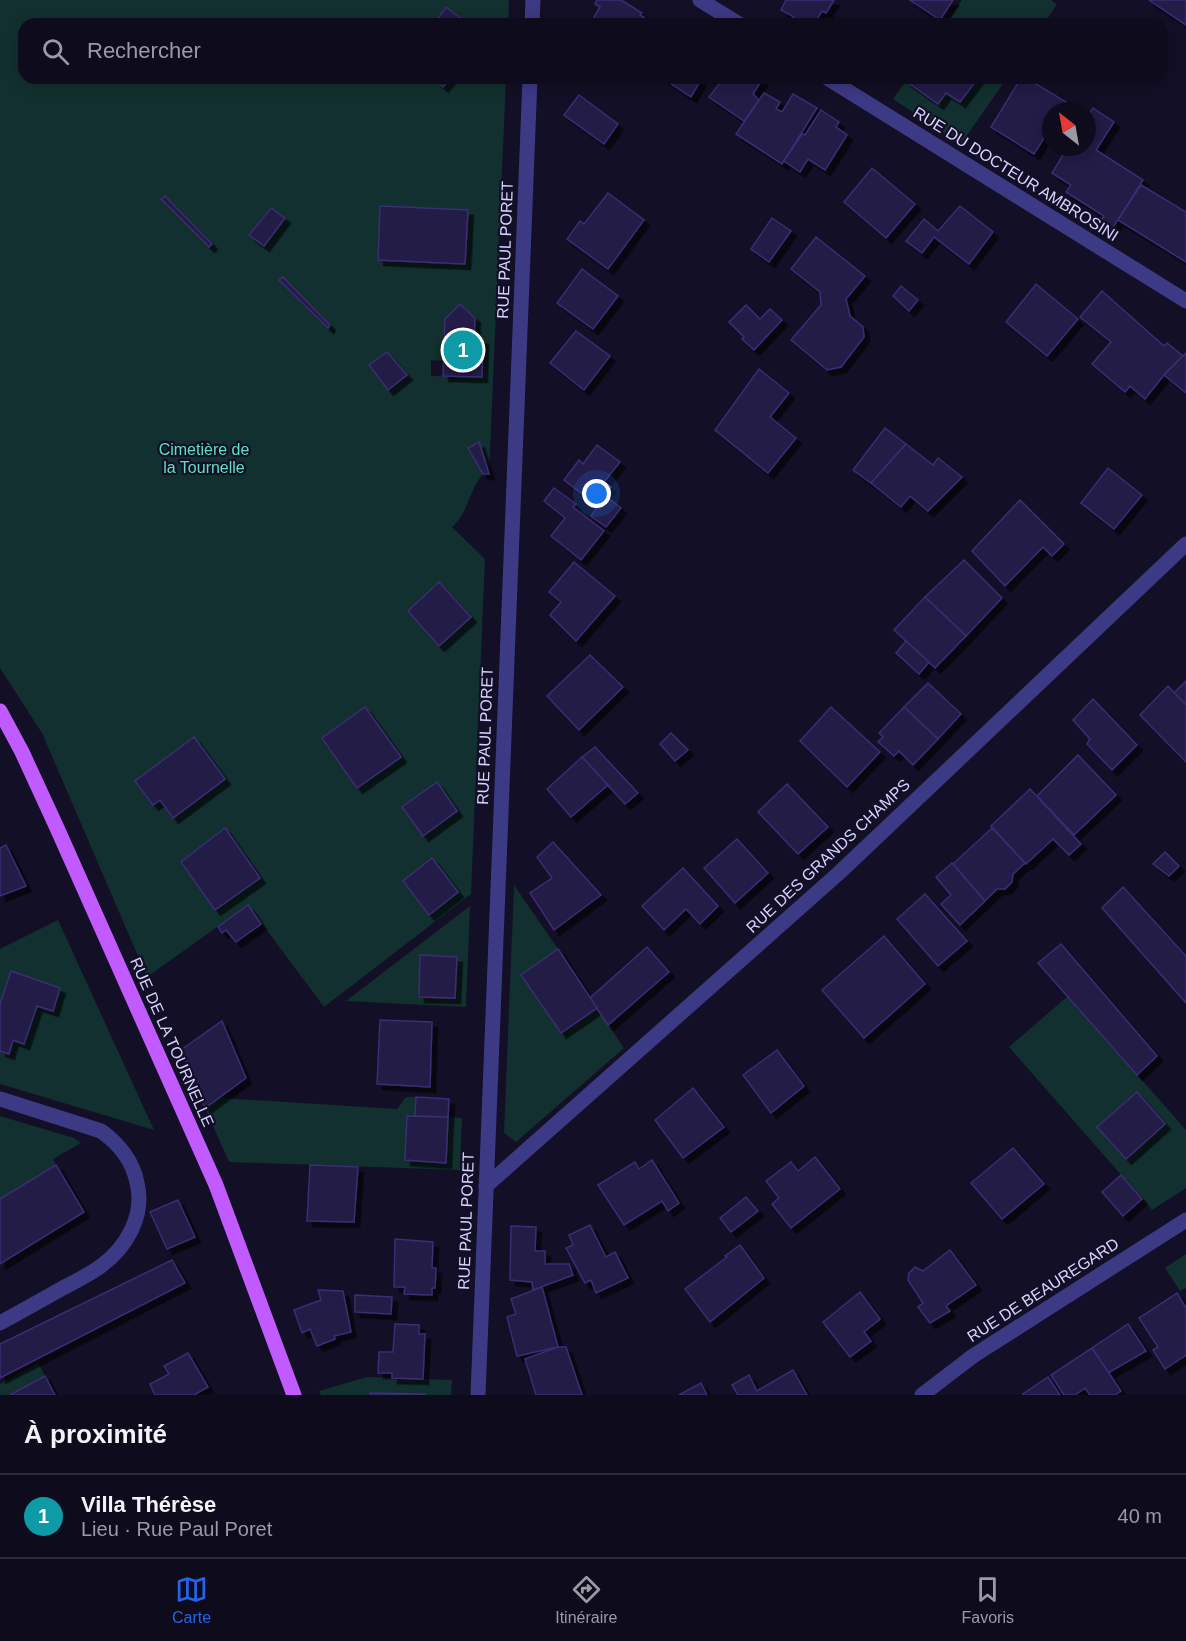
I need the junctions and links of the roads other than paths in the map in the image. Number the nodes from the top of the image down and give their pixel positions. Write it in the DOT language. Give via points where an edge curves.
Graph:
graph roads {
  1 [pos="533,0"];
  2 [pos="700,0"];
  3 [pos="532,18"];
  4 [pos="729,18"];
  5 [pos="530,84"];
  6 [pos="837,84"];
  7 [pos="1186,301"];
  8 [pos="1186,543"];
  9 [pos="0,711"];
  10 [pos="0,1099"];
  11 [pos="486,1186"];
  12 [pos="1186,1220"];
  13 [pos="0,1323"];
  14 [pos="294,1395"];
  15 [pos="478,1395"];
  16 [pos="922,1395"];
  1 -- 3 [label="street"];
  2 -- 4 [label="street"];
  5 -- 11 [label="street, RUE PAUL PORET"];
  6 -- 7 [label="street, RUE DU DOCTEUR AMBROSINI"];
  8 -- 11 [label="street, RUE DES GRANDS CHAMPS" via="840,872"];
  9 -- 14 [label="main road, RUE DE LA TOURNELLE" via="62,838 216,1185"];
  10 -- 13 [label="street" via="112,1138 122,1150 140,1194 138,1213 126,1242 101,1266"];
  11 -- 15 [label="street, RUE PAUL PORET"];
  12 -- 16 [label="street, RUE DE BEAUREGARD" via="973,1356"];
}
